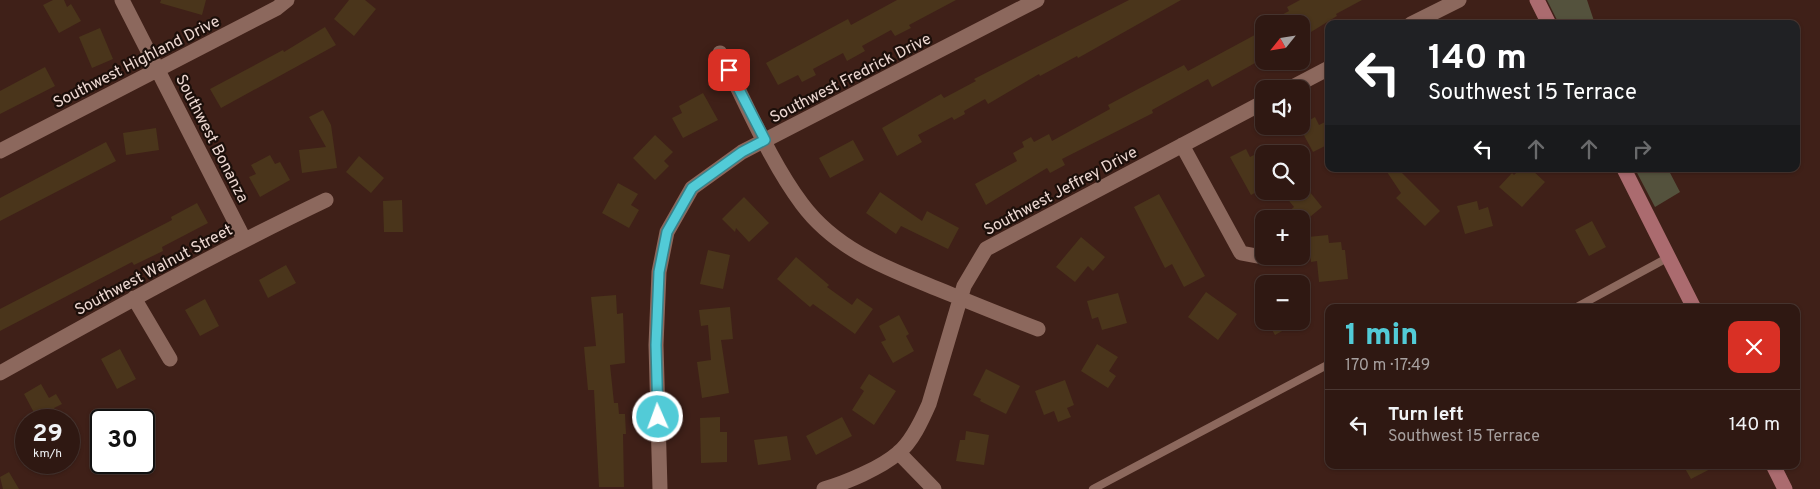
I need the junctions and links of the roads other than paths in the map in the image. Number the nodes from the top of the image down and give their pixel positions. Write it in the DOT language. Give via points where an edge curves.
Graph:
graph roads {
  1 [pos="122,0"];
  2 [pos="287,0"];
  3 [pos="1037,0"];
  4 [pos="1459,0"];
  5 [pos="1537,0"];
  6 [pos="1421,20"];
  7 [pos="1547,20"];
  8 [pos="720,53"];
  9 [pos="159,69"];
  10 [pos="1325,70"];
  11 [pos="1306,80"];
  12 [pos="1255,107"];
  13 [pos="765,140"];
  14 [pos="1182,145"];
  15 [pos="0,151"];
  16 [pos="1626,172"];
  17 [pos="326,200"];
  18 [pos="244,239"];
  19 [pos="1255,256"];
  20 [pos="1669,257"];
  21 [pos="134,298"];
  22 [pos="960,299"];
  23 [pos="1582,304"];
  24 [pos="1692,304"];
  25 [pos="1038,329"];
  26 [pos="170,359"];
  27 [pos="1325,366"];
  28 [pos="0,373"];
  29 [pos="899,453"];
  30 [pos="1774,469"];
  31 [pos="660,489"];
  32 [pos="824,489"];
  33 [pos="934,489"];
  34 [pos="1093,489"];
  35 [pos="1785,489"];
  1 -- 9 [label="street, Southwest Bonanza"];
  2 -- 9 [label="street, Southwest Highland Drive"];
  3 -- 13 [label="street, Southwest Fredrick Drive"];
  4 -- 6 [label="street"];
  5 -- 7 [label="main road"];
  8 -- 13 [label="street"];
  9 -- 15 [label="street, Southwest Highland Drive"];
  9 -- 18 [label="street, Southwest Bonanza"];
  10 -- 11 [label="street"];
  12 -- 14 [label="street, Southwest Jeffrey Drive"];
  13 -- 22 [label="street" via="802,204 823,227 876,264"];
  13 -- 31 [label="street, Southwest Fredrick Drive" via="742,152 692,188 667,232 659,272 656,345"];
  14 -- 19 [label="street" via="1241,253"];
  14 -- 22 [label="street, Southwest Jeffrey Drive" via="986,249"];
  16 -- 20 [label="main road"];
  17 -- 18 [label="street, Southwest Walnut Street"];
  18 -- 21 [label="street, Southwest Walnut Street"];
  20 -- 23 [label="lane"];
  20 -- 24 [label="main road"];
  21 -- 26 [label="street"];
  21 -- 28 [label="street, Southwest Walnut Street"];
  22 -- 25 [label="street"];
  22 -- 29 [label="street, Southwest Jeffrey Drive" via="929,404"];
  27 -- 34 [label="lane"];
  29 -- 32 [label="street, Southwest Jeffrey Drive" via="880,465"];
  29 -- 33 [label="street"];
  30 -- 35 [label="main road"];
}
